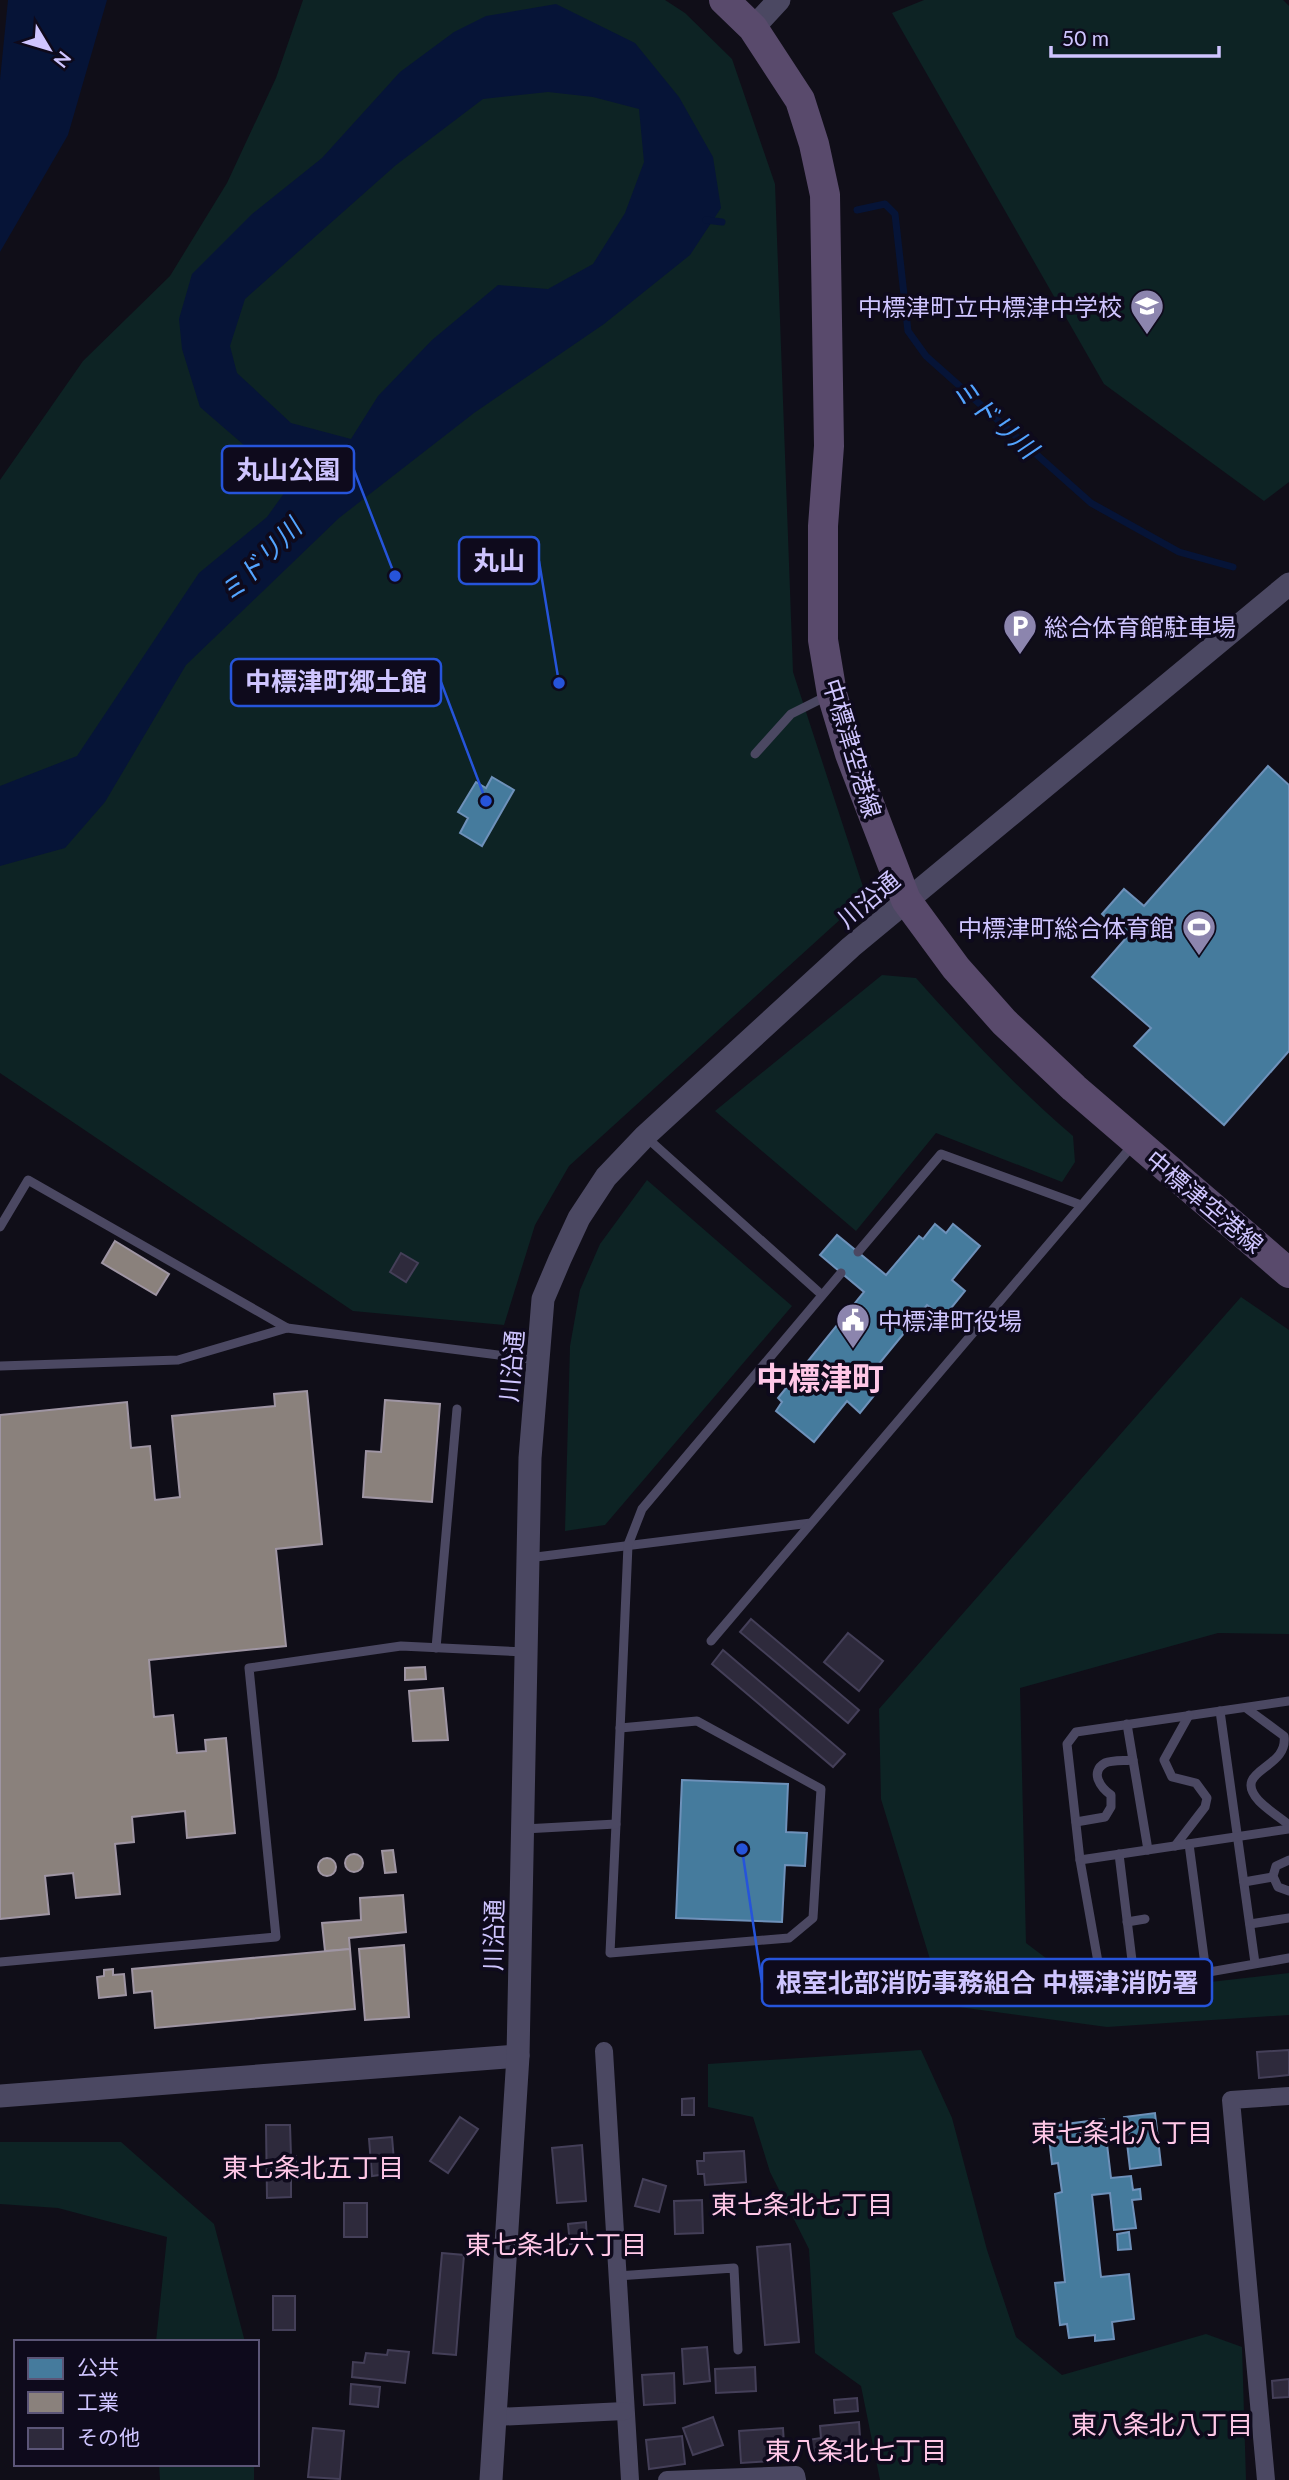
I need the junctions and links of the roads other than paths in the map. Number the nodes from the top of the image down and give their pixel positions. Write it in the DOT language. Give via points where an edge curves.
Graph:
graph roads {
  1 [pos="724,0"];
  2 [pos="779,0"];
  3 [pos="753,28"];
  4 [pos="1289,584"];
  5 [pos="832,694"];
  6 [pos="755,754"];
  7 [pos="906,900"];
  8 [pos="645,1136"];
  9 [pos="1135,1142"];
  10 [pos="1081,1205"];
  11 [pos="0,1227"];
  12 [pos="858,1252"];
  13 [pos="841,1273"];
  14 [pos="1289,1273"];
  15 [pos="822,1295"];
  16 [pos="288,1328"];
  17 [pos="537,1360"];
  18 [pos="0,1366"];
  19 [pos="457,1409"];
  20 [pos="811,1523"];
  21 [pos="628,1545"];
  22 [pos="528,1558"];
  23 [pos="711,1641"];
  24 [pos="436,1648"];
  25 [pos="528,1652"];
  26 [pos="1289,1701"];
  27 [pos="1246,1707"];
  28 [pos="1220,1711"];
  29 [pos="1189,1715"];
  30 [pos="1127,1724"];
  31 [pos="620,1728"];
  32 [pos="1133,1760"];
  33 [pos="1076,1822"];
  34 [pos="616,1824"];
  35 [pos="1289,1827"];
  36 [pos="522,1829"];
  37 [pos="1238,1837"];
  38 [pos="1189,1844"];
  39 [pos="1175,1846"];
  40 [pos="1148,1850"];
  41 [pos="1119,1854"];
  42 [pos="1080,1860"];
  43 [pos="1289,1860"];
  44 [pos="1273,1877"];
  45 [pos="1244,1882"];
  46 [pos="1289,1891"];
  47 [pos="1289,1918"];
  48 [pos="1145,1919"];
  49 [pos="1127,1922"];
  50 [pos="1250,1924"];
  51 [pos="1289,1958"];
  52 [pos="0,1962"];
  53 [pos="1255,1964"];
  54 [pos="1206,1972"];
  55 [pos="1135,1985"];
  56 [pos="604,2051"];
  57 [pos="517,2056"];
  58 [pos="0,2096"];
  59 [pos="1289,2096"];
  60 [pos="617,2276"];
  61 [pos="738,2350"];
  62 [pos="625,2411"];
  63 [pos="495,2417"];
  64 [pos="491,2480"];
  65 [pos="630,2480"];
  66 [pos="667,2480"];
  67 [pos="796,2480"];
  68 [pos="1266,2480"];
  1 -- 3 [label="main road, 中標津空港線"];
  2 -- 3 [label="street"];
  3 -- 5 [label="main road, 中標津空港線" via="800,100 825,195 829,446 822,526 823,640"];
  4 -- 7 [label="street, 川沿通"];
  5 -- 6 [label="lane" via="791,714"];
  5 -- 7 [label="main road, 中標津空港線"];
  7 -- 8 [label="street, 川沿通"];
  7 -- 9 [label="main road, 中標津空港線" via="956,968 1004,1022"];
  8 -- 15 [label="lane"];
  8 -- 17 [label="street, 川沿通" via="606,1177 579,1217 543,1299"];
  9 -- 10 [label="lane"];
  9 -- 14 [label="main road, 中標津空港線"];
  10 -- 12 [label="lane" via="941,1154"];
  10 -- 20 [label="lane"];
  11 -- 16 [label="lane" via="28,1180"];
  13 -- 15 [label="lane"];
  15 -- 21 [label="lane" via="642,1509"];
  16 -- 17 [label="lane"];
  16 -- 18 [label="lane" via="178,1360"];
  17 -- 22 [label="street, 川沿通"];
  19 -- 24 [label="lane"];
  20 -- 21 [label="lane"];
  20 -- 23 [label="lane"];
  21 -- 22 [label="lane"];
  21 -- 31 [label="lane"];
  22 -- 25 [label="street, 川沿通"];
  24 -- 25 [label="lane"];
  24 -- 52 [label="lane" via="401,1646 249,1668 276,1937"];
  25 -- 36 [label="street, 川沿通"];
  26 -- 27 [label="lane"];
  27 -- 28 [label="lane"];
  27 -- 35 [label="lane" via="1284,1736 1283,1755 1260,1769 1253,1778 1253,1790"];
  28 -- 29 [label="lane"];
  28 -- 37 [label="lane"];
  29 -- 30 [label="lane"];
  29 -- 39 [label="lane" via="1164,1760 1172,1777 1196,1783 1207,1798"];
  30 -- 32 [label="lane"];
  30 -- 33 [label="lane" via="1076,1732 1067,1744"];
  31 -- 34 [label="lane"];
  31 -- 34 [label="lane" via="697,1721 821,1789 813,1918 789,1938 610,1953"];
  32 -- 33 [label="lane" via="1106,1763 1099,1769 1097,1779 1111,1795 1111,1807 1105,1817"];
  32 -- 40 [label="lane"];
  33 -- 42 [label="lane"];
  34 -- 36 [label="lane"];
  35 -- 37 [label="lane"];
  36 -- 57 [label="street, 川沿通"];
  37 -- 38 [label="lane"];
  37 -- 45 [label="lane"];
  38 -- 39 [label="lane"];
  38 -- 54 [label="lane"];
  39 -- 40 [label="lane"];
  40 -- 41 [label="lane"];
  41 -- 42 [label="lane"];
  41 -- 49 [label="lane"];
  42 -- 55 [label="lane" via="1098,1962 1117,1985"];
  43 -- 44 [label="lane" via="1276,1866"];
  44 -- 45 [label="lane"];
  44 -- 46 [label="lane" via="1278,1887"];
  45 -- 50 [label="lane"];
  47 -- 50 [label="lane"];
  48 -- 49 [label="lane"];
  49 -- 55 [label="lane"];
  50 -- 53 [label="lane"];
  51 -- 53 [label="lane"];
  53 -- 54 [label="lane"];
  54 -- 55 [label="lane"];
  56 -- 60 [label="street"];
  57 -- 58 [label="street"];
  57 -- 63 [label="street, 川沿通"];
  59 -- 68 [label="street" via="1231,2100"];
  60 -- 61 [label="lane" via="734,2268"];
  60 -- 62 [label="street"];
  62 -- 63 [label="street"];
  62 -- 65 [label="street"];
  63 -- 64 [label="street, 川沿通"];
  66 -- 67 [label="street" via="796,2475"];
}
